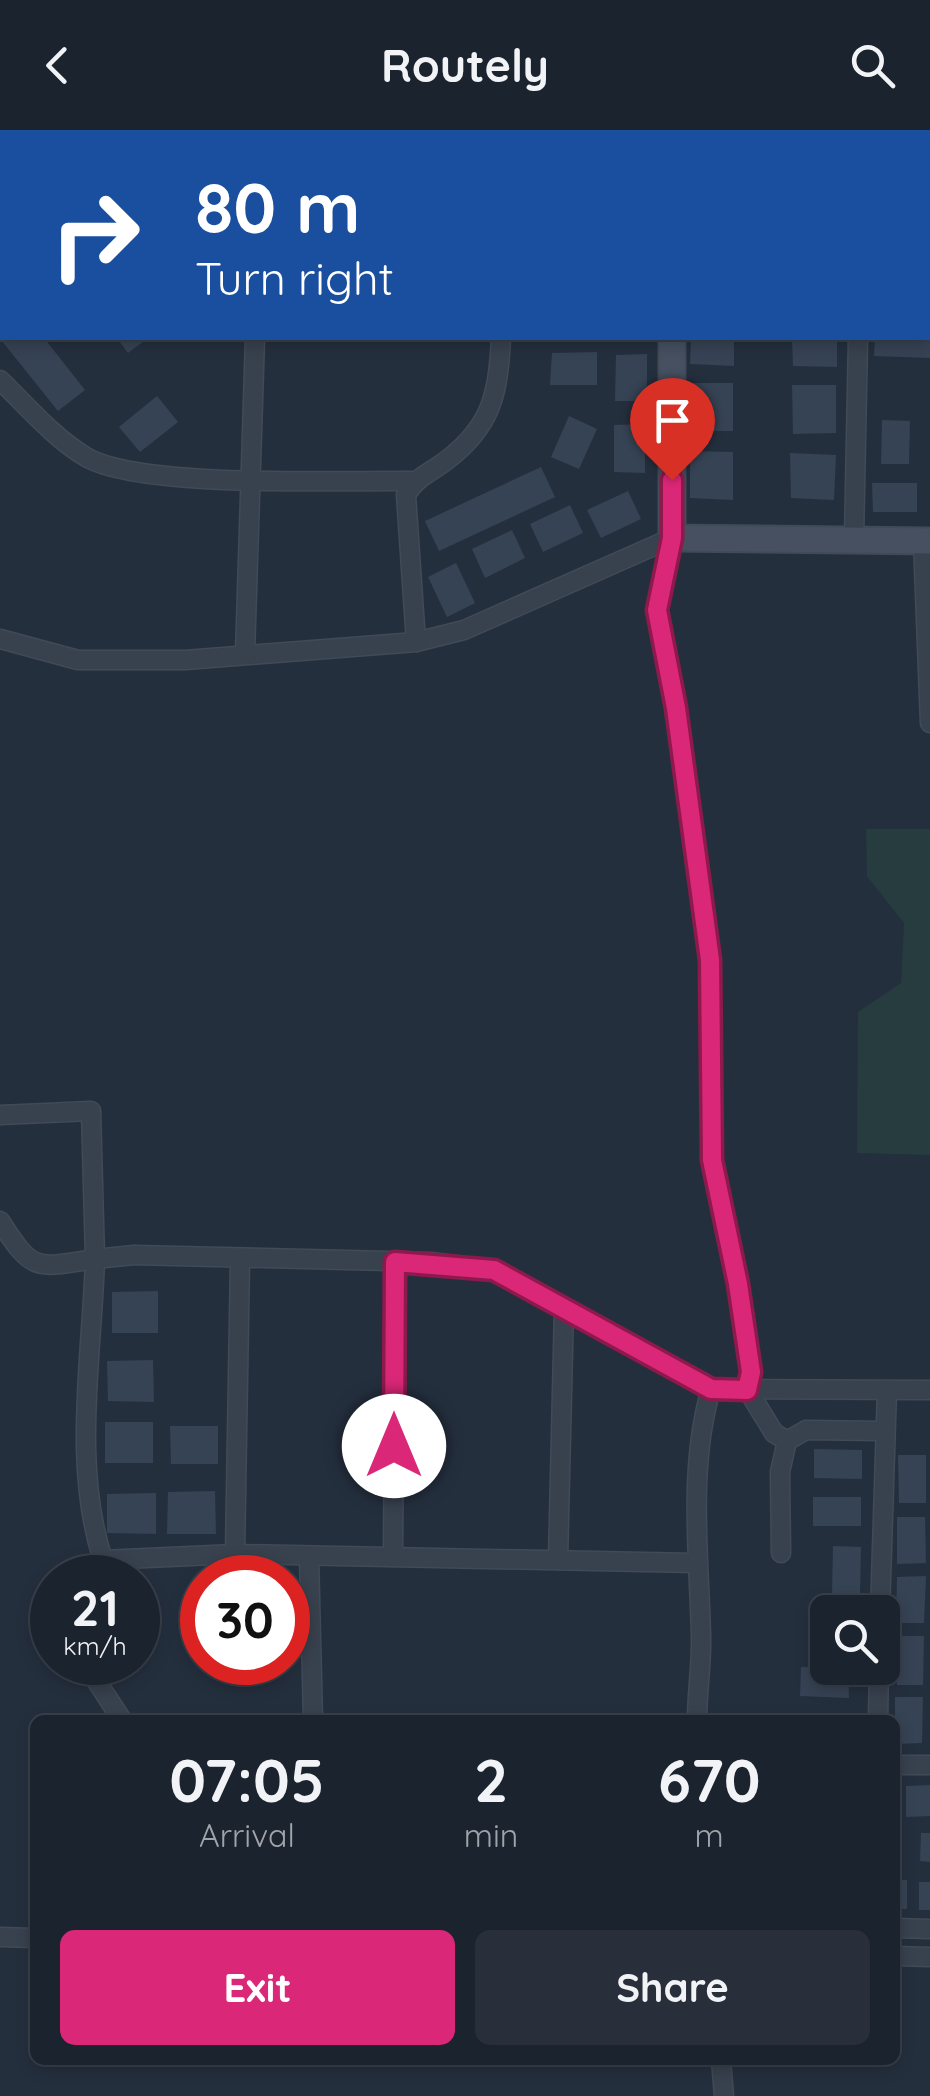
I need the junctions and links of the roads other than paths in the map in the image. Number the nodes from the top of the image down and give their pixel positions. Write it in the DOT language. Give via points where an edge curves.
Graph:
graph roads {
  1 [pos="256,340"];
  2 [pos="500,340"];
  3 [pos="672,340"];
  4 [pos="858,340"];
  5 [pos="0,380"];
  6 [pos="253,479"];
  7 [pos="414,480"];
  8 [pos="672,538"];
  9 [pos="854,540"];
  10 [pos="927,541"];
  11 [pos="0,638"];
  12 [pos="416,642"];
  13 [pos="245,654"];
  14 [pos="930,724"];
  15 [pos="0,1116"];
  16 [pos="0,1222"];
  17 [pos="95,1259"];
  18 [pos="240,1259"];
  19 [pos="395,1262"];
  20 [pos="564,1308"];
  21 [pos="711,1389"];
  22 [pos="747,1390"];
  23 [pos="887,1390"];
  24 [pos="930,1390"];
  25 [pos="882,1431"];
  26 [pos="786,1441"];
  27 [pos="235,1554"];
  28 [pos="781,1554"];
  29 [pos="99,1555"];
  30 [pos="272,1555"];
  31 [pos="310,1556"];
  32 [pos="393,1557"];
  33 [pos="558,1560"];
  34 [pos="160,1562"];
  35 [pos="695,1563"];
  36 [pos="880,1595"];
  37 [pos="310,1597"];
  38 [pos="99,1685"];
  39 [pos="879,1685"];
  40 [pos="119,1715"];
  41 [pos="313,1715"];
  42 [pos="697,1715"];
  43 [pos="878,1715"];
  44 [pos="900,1765"];
  45 [pos="930,1765"];
  46 [pos="900,1928"];
  47 [pos="930,1929"];
  48 [pos="0,1937"];
  49 [pos="30,1938"];
  50 [pos="900,1956"];
  51 [pos="930,1956"];
  52 [pos="721,2065"];
  53 [pos="724,2096"];
  1 -- 6 [label="street"];
  2 -- 7 [label="street" via="498,393 486,416 471,439"];
  3 -- 8 [label="street"];
  4 -- 9 [label="street"];
  5 -- 6 [label="street" via="87,458 118,469"];
  6 -- 7 [label="street"];
  6 -- 13 [label="street"];
  7 -- 12 [label="street" via="406,496"];
  8 -- 9 [label="street"];
  8 -- 12 [label="street" via="464,630"];
  8 -- 22 [label="street" via="657,610 710,960 712,1160 738,1284 751,1372"];
  9 -- 10 [label="street"];
  10 -- 14 [label="street"];
  11 -- 13 [label="street" via="78,660"];
  12 -- 13 [label="street"];
  15 -- 17 [label="street" via="91,1111"];
  16 -- 17 [label="street" via="23,1258 41,1265"];
  17 -- 18 [label="street"];
  17 -- 29 [label="street" via="86,1452"];
  18 -- 19 [label="street"];
  18 -- 27 [label="street"];
  19 -- 20 [label="street" via="494,1270"];
  19 -- 32 [label="street"];
  20 -- 21 [label="street"];
  20 -- 33 [label="street"];
  21 -- 22 [label="street"];
  21 -- 35 [label="street"];
  22 -- 23 [label="street"];
  22 -- 26 [label="street"];
  23 -- 24 [label="street"];
  23 -- 25 [label="street"];
  25 -- 26 [label="street" via="806,1430"];
  25 -- 36 [label="street"];
  26 -- 28 [label="street"];
  27 -- 30 [label="street"];
  27 -- 34 [label="street"];
  31 -- 32 [label="street"];
  32 -- 33 [label="street"];
  33 -- 35 [label="street"];
  35 -- 42 [label="street"];
  37 -- 41 [label="street"];
  38 -- 40 [label="street"];
  39 -- 43 [label="street"];
  44 -- 45 [label="street"];
  46 -- 47 [label="street"];
  48 -- 49 [label="street"];
  50 -- 51 [label="street"];
  52 -- 53 [label="street"];
}
